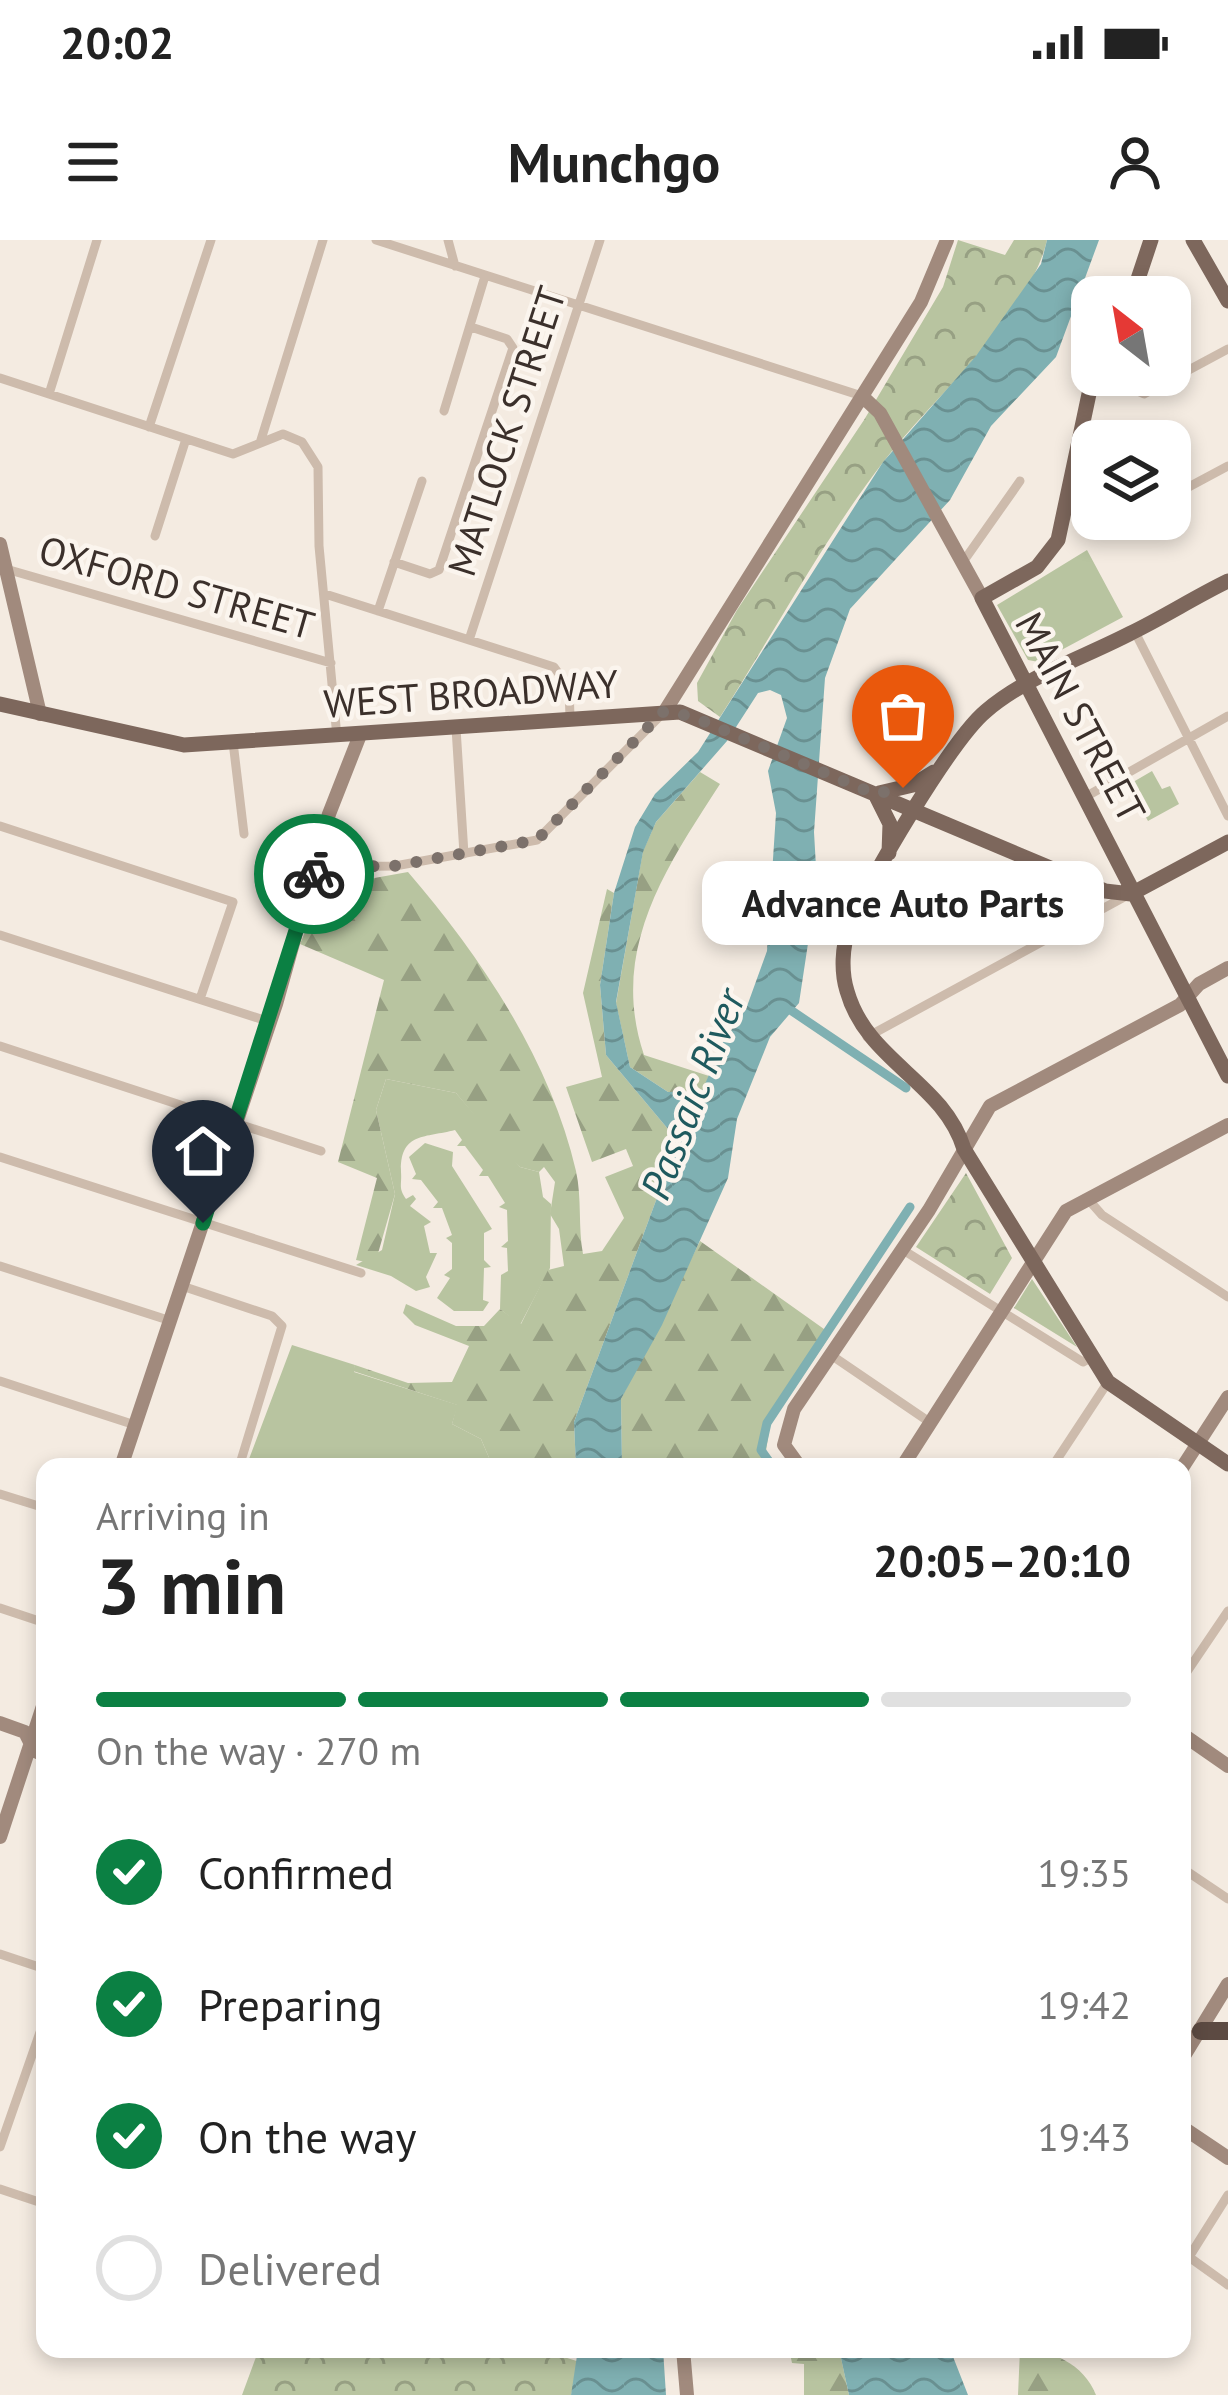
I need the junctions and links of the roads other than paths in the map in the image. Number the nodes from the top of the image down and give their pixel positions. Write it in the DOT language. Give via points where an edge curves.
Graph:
graph roads {
  1 [pos="97,240"];
  2 [pos="211,240"];
  3 [pos="323,240"];
  4 [pos="376,240"];
  5 [pos="448,240"];
  6 [pos="600,240"];
  7 [pos="947,240"];
  8 [pos="1150,240"];
  9 [pos="1202,243"];
  10 [pos="455,266"];
  11 [pos="485,276"];
  12 [pos="1139,276"];
  13 [pos="1228,302"];
  14 [pos="579,306"];
  15 [pos="471,327"];
  16 [pos="1228,349"];
  17 [pos="1191,369"];
  18 [pos="0,378"];
  19 [pos="49,394"];
  20 [pos="1089,396"];
  21 [pos="863,397"];
  22 [pos="444,411"];
  23 [pos="149,427"];
  24 [pos="186,439"];
  25 [pos="260,443"];
  26 [pos="1228,466"];
  27 [pos="422,481"];
  28 [pos="1020,481"];
  29 [pos="1191,486"];
  30 [pos="155,536"];
  31 [pos="0,544"];
  32 [pos="394,562"];
  33 [pos="962,562"];
  34 [pos="5,569"];
  35 [pos="1228,581"];
  36 [pos="325,594"];
  37 [pos="982,598"];
  38 [pos="377,611"];
  39 [pos="1135,632"];
  40 [pos="469,640"];
  41 [pos="331,663"];
  42 [pos="1025,684"];
  43 [pos="0,704"];
  44 [pos="664,711"];
  45 [pos="40,714"];
  46 [pos="1228,716"];
  47 [pos="570,717"];
  48 [pos="456,726"];
  49 [pos="360,734"];
  50 [pos="337,737"];
  51 [pos="1189,738"];
  52 [pos="233,742"];
  53 [pos="941,766"];
  54 [pos="875,794"];
  55 [pos="1087,796"];
  56 [pos="917,811"];
  57 [pos="1228,816"];
  58 [pos="0,826"];
  59 [pos="244,834"];
  60 [pos="1228,842"];
  61 [pos="464,854"];
  62 [pos="889,856"];
  63 [pos="316,867"];
  64 [pos="1131,894"];
  65 [pos="0,935"];
  66 [pos="1228,968"];
  67 [pos="1189,998"];
  68 [pos="200,999"];
  69 [pos="270,1022"];
  70 [pos="867,1036"];
  71 [pos="0,1046"];
  72 [pos="1228,1076"];
  73 [pos="236,1123"];
  74 [pos="1228,1125"];
  75 [pos="964,1149"];
  76 [pos="321,1150"];
  77 [pos="0,1157"];
  78 [pos="1087,1198"];
  79 [pos="203,1223"];
  80 [pos="903,1250"];
  81 [pos="1031,1262"];
  82 [pos="0,1266"];
  83 [pos="362,1273"];
  84 [pos="182,1286"];
  85 [pos="1228,1297"];
  86 [pos="1000,1312"];
  87 [pos="170,1321"];
  88 [pos="831,1355"];
  89 [pos="1092,1357"];
  90 [pos="0,1381"];
  91 [pos="1108,1382"];
  92 [pos="1228,1397"];
  93 [pos="928,1421"];
  94 [pos="135,1425"];
  95 [pos="1198,1444"];
  96 [pos="124,1458"];
  97 [pos="241,1458"];
  98 [pos="793,1458"];
  99 [pos="907,1458"];
  100 [pos="1058,1458"];
  101 [pos="1189,1458"];
  102 [pos="1228,1464"];
  103 [pos="0,1494"];
  104 [pos="36,1505"];
  105 [pos="0,1608"];
  106 [pos="1228,1610"];
  107 [pos="36,1620"];
  108 [pos="1191,1666"];
  109 [pos="0,1723"];
  110 [pos="36,1727"];
  111 [pos="1191,1740"];
  112 [pos="31,1742"];
  113 [pos="36,1747"];
  114 [pos="1228,1766"];
  115 [pos="0,1835"];
  116 [pos="1191,1874"];
  117 [pos="1228,1899"];
  118 [pos="0,1954"];
  119 [pos="36,1966"];
  120 [pos="1228,1984"];
  121 [pos="1201,2031"];
  122 [pos="1228,2032"];
  123 [pos="36,2044"];
  124 [pos="1191,2046"];
  125 [pos="1191,2133"];
  126 [pos="0,2147"];
  127 [pos="1228,2158"];
  128 [pos="0,2188"];
  129 [pos="1228,2195"];
  130 [pos="36,2201"];
  131 [pos="1191,2251"];
  132 [pos="1191,2256"];
  133 [pos="1228,2285"];
  134 [pos="683,2358"];
  135 [pos="687,2395"];
  1 -- 19 [label="street"];
  2 -- 23 [label="street"];
  3 -- 25 [label="street"];
  4 -- 10 [label="street"];
  5 -- 10 [label="street"];
  6 -- 14 [label="street, MATLOCK STREET"];
  7 -- 21 [label="street" via="927,292"];
  8 -- 12 [label="main road"];
  9 -- 13 [label="main road"];
  10 -- 11 [label="street"];
  11 -- 14 [label="street"];
  11 -- 15 [label="street"];
  14 -- 21 [label="street"];
  14 -- 40 [label="street, MATLOCK STREET"];
  15 -- 22 [label="street"];
  15 -- 32 [label="street" via="513,348 439,570"];
  16 -- 17 [label="street"];
  18 -- 19 [label="street"];
  19 -- 23 [label="street"];
  20 -- 37 [label="main road" via="1058,540 1037,566"];
  21 -- 33 [label="street, MAIN STREET" via="875,405"];
  21 -- 44 [label="street"];
  23 -- 24 [label="street"];
  24 -- 25 [label="street" via="238,454"];
  24 -- 30 [label="street"];
  25 -- 36 [label="street" via="292,436 316,461"];
  26 -- 29 [label="street"];
  27 -- 32 [label="street"];
  28 -- 33 [label="street"];
  31 -- 34 [label="street"];
  32 -- 38 [label="street"];
  33 -- 37 [label="street, MAIN STREET"];
  34 -- 41 [label="street, OXFORD STREET"];
  34 -- 45 [label="street"];
  35 -- 39 [label="main road"];
  36 -- 38 [label="street"];
  36 -- 41 [label="street"];
  37 -- 42 [label="main road, MAIN STREET"];
  38 -- 40 [label="street"];
  39 -- 42 [label="main road"];
  39 -- 51 [label="street"];
  40 -- 47 [label="street" via="559,670"];
  41 -- 50 [label="street"];
  42 -- 53 [label="main road" via="978,718"];
  42 -- 55 [label="main road, MAIN STREET"];
  43 -- 45 [label="main road, WEST BROADWAY"];
  44 -- 47 [label="main road, WEST BROADWAY"];
  44 -- 54 [label="main road, WEST BROADWAY"];
  44 -- 61 [label="street" via="537,840"];
  45 -- 52 [label="main road, WEST BROADWAY" via="154,741"];
  46 -- 51 [label="street"];
  47 -- 48 [label="main road, WEST BROADWAY"];
  48 -- 49 [label="main road, WEST BROADWAY"];
  48 -- 61 [label="street"];
  49 -- 50 [label="main road, WEST BROADWAY"];
  49 -- 63 [label="street"];
  50 -- 52 [label="main road, WEST BROADWAY"];
  51 -- 55 [label="street"];
  51 -- 57 [label="street"];
  52 -- 59 [label="street"];
  53 -- 54 [label="main road" via="913,785"];
  53 -- 56 [label="main road"];
  54 -- 56 [label="main road, WEST BROADWAY"];
  54 -- 62 [label="main road" via="890,824"];
  55 -- 64 [label="main road, MAIN STREET"];
  56 -- 62 [label="main road"];
  56 -- 64 [label="main road, WEST BROADWAY" via="1106,891"];
  58 -- 68 [label="street" via="233,902"];
  60 -- 64 [label="main road"];
  61 -- 63 [label="street"];
  62 -- 70 [label="main road" via="845,946 847,993"];
  63 -- 69 [label="street"];
  64 -- 67 [label="main road, MAIN STREET"];
  64 -- 70 [label="street"];
  65 -- 68 [label="street"];
  66 -- 67 [label="street"];
  67 -- 72 [label="main road, MAIN STREET"];
  67 -- 75 [label="street" via="1000,1099"];
  68 -- 69 [label="street"];
  69 -- 73 [label="street"];
  70 -- 75 [label="main road" via="944,1106"];
  71 -- 73 [label="street"];
  73 -- 76 [label="street"];
  73 -- 79 [label="street"];
  74 -- 78 [label="street"];
  75 -- 80 [label="street"];
  75 -- 81 [label="main road"];
  77 -- 79 [label="street"];
  78 -- 81 [label="street" via="1064,1214"];
  78 -- 85 [label="street"];
  79 -- 83 [label="street"];
  79 -- 84 [label="street"];
  80 -- 86 [label="street"];
  80 -- 88 [label="street"];
  81 -- 86 [label="street"];
  81 -- 89 [label="main road"];
  82 -- 87 [label="street"];
  84 -- 87 [label="street"];
  84 -- 97 [label="street" via="280,1322"];
  86 -- 89 [label="street" via="1083,1361"];
  86 -- 93 [label="street"];
  87 -- 94 [label="street"];
  88 -- 93 [label="street"];
  88 -- 98 [label="street" via="787,1424 784,1445"];
  89 -- 91 [label="main road"];
  90 -- 94 [label="street"];
  91 -- 95 [label="main road"];
  91 -- 100 [label="street"];
  92 -- 95 [label="street"];
  93 -- 99 [label="street"];
  94 -- 96 [label="street"];
  95 -- 101 [label="street"];
  95 -- 102 [label="main road"];
  103 -- 104 [label="street"];
  105 -- 107 [label="street"];
  106 -- 108 [label="street"];
  109 -- 112 [label="street"];
  110 -- 112 [label="street"];
  111 -- 114 [label="street"];
  112 -- 113 [label="street"];
  112 -- 115 [label="street"];
  116 -- 117 [label="street"];
  118 -- 119 [label="street"];
  120 -- 121 [label="street"];
  121 -- 122 [label="highway"];
  121 -- 124 [label="street"];
  123 -- 126 [label="street"];
  125 -- 127 [label="street"];
  128 -- 130 [label="street"];
  129 -- 131 [label="street"];
  132 -- 133 [label="street"];
  134 -- 135 [label="street"];
}
